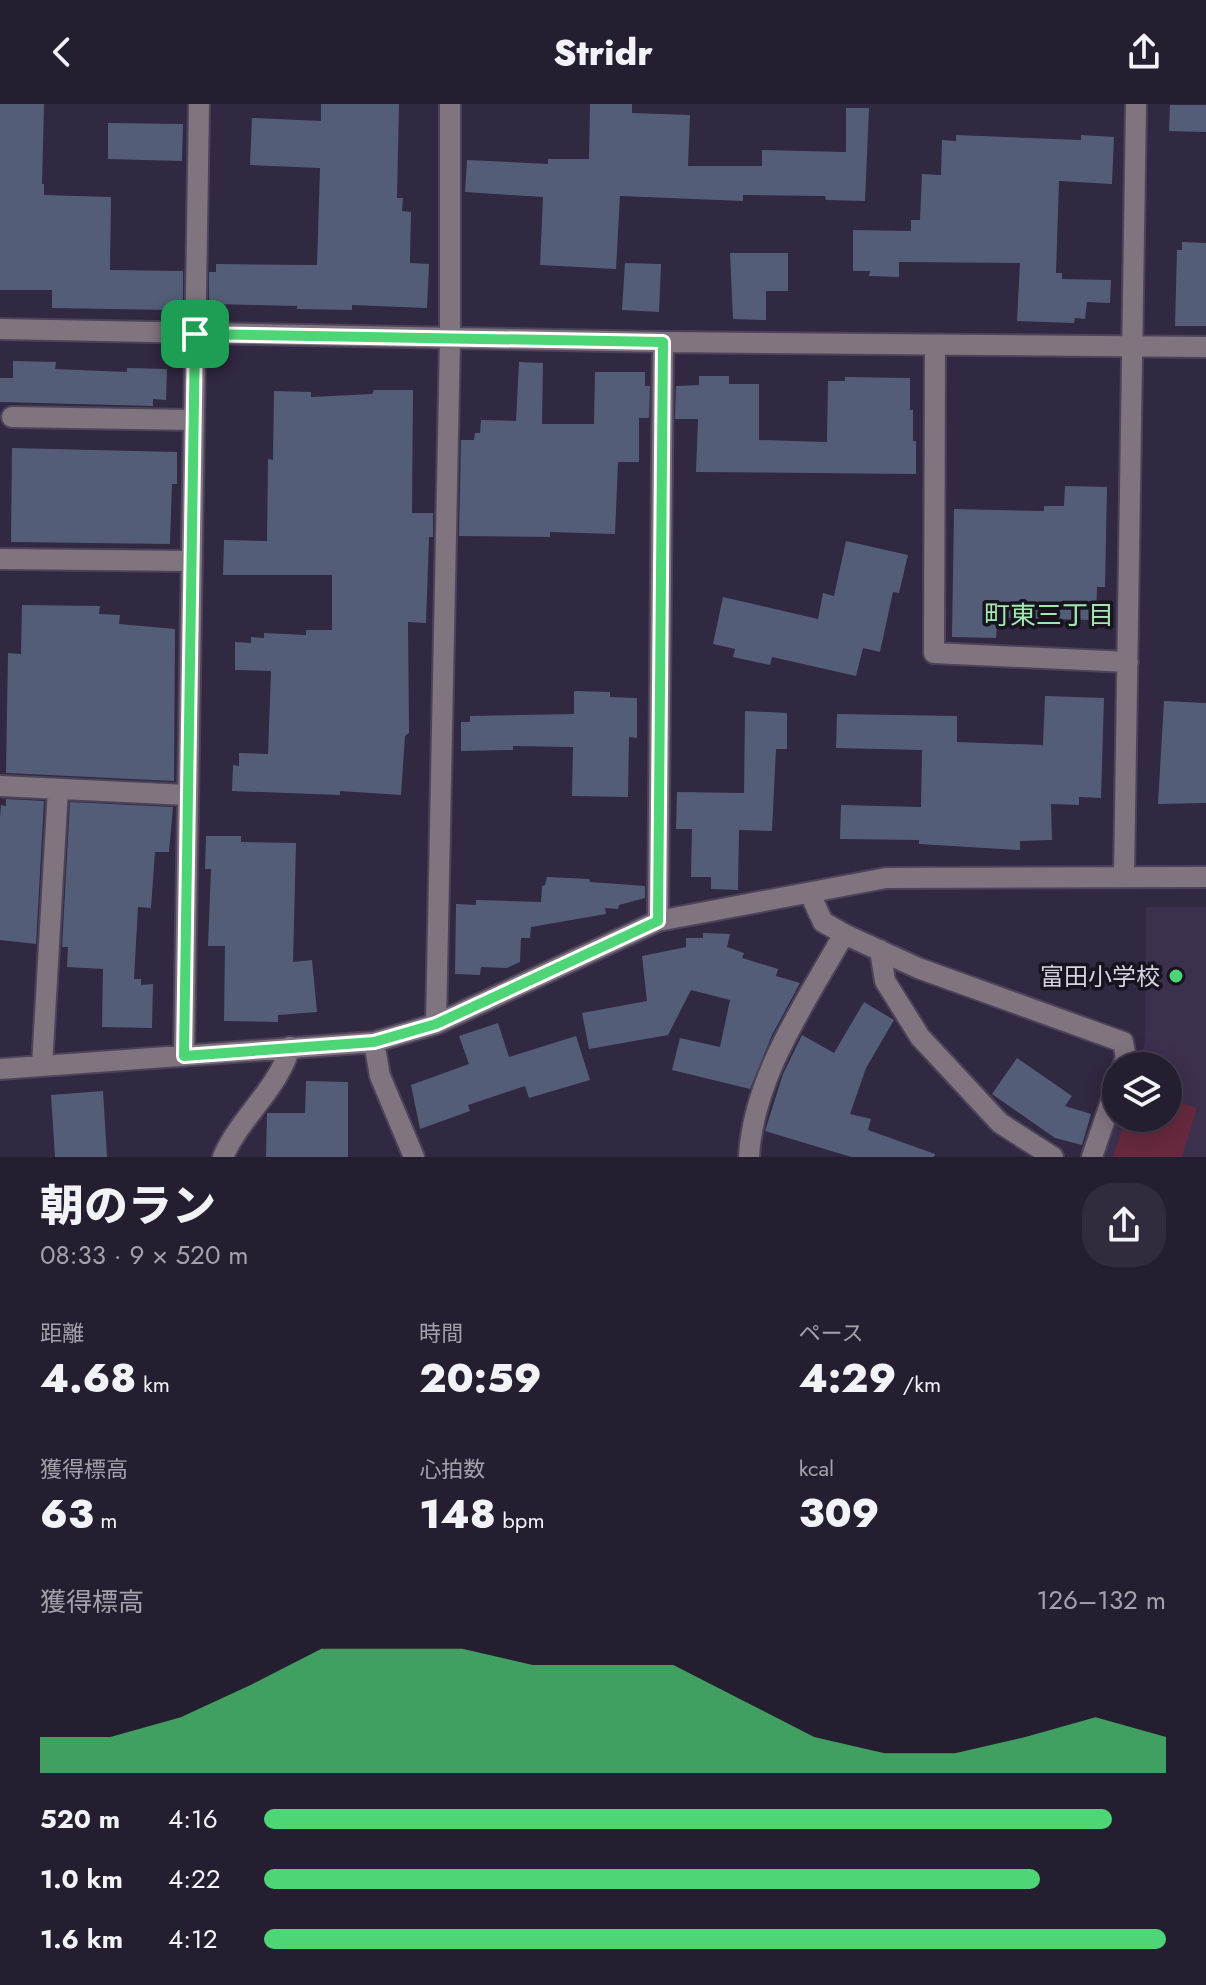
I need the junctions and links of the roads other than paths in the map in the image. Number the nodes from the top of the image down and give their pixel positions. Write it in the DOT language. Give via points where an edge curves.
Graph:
graph roads {
  1 [pos="199,104"];
  2 [pos="450,104"];
  3 [pos="1136,104"];
  4 [pos="0,329"];
  5 [pos="195,334"];
  6 [pos="450,339"];
  7 [pos="663,342"];
  8 [pos="935,345"];
  9 [pos="1132,346"];
  10 [pos="1206,347"];
  11 [pos="12,417"];
  12 [pos="194,420"];
  13 [pos="0,559"];
  14 [pos="192,561"];
  15 [pos="1128,662"];
  16 [pos="0,786"];
  17 [pos="58,789"];
  18 [pos="187,795"];
  19 [pos="1124,875"];
  20 [pos="1206,877"];
  21 [pos="810,894"];
  22 [pos="658,921"];
  23 [pos="844,934"];
  24 [pos="880,950"];
  25 [pos="436,1024"];
  26 [pos="374,1042"];
  27 [pos="290,1047"];
  28 [pos="1125,1052"];
  29 [pos="184,1056"];
  30 [pos="42,1066"];
  31 [pos="0,1069"];
  32 [pos="1102,1128"];
  33 [pos="223,1157"];
  34 [pos="414,1157"];
  35 [pos="749,1157"];
  36 [pos="1053,1157"];
  37 [pos="1092,1157"];
  1 -- 5 [label="street"];
  2 -- 6 [label="street"];
  3 -- 9 [label="street"];
  4 -- 5 [label="street"];
  5 -- 6 [label="street"];
  5 -- 12 [label="street"];
  6 -- 7 [label="street"];
  6 -- 25 [label="street"];
  7 -- 8 [label="street"];
  7 -- 22 [label="street"];
  8 -- 9 [label="street"];
  8 -- 15 [label="street" via="934,653"];
  9 -- 10 [label="street"];
  9 -- 15 [label="street"];
  11 -- 12 [label="street"];
  12 -- 14 [label="street"];
  13 -- 14 [label="street"];
  14 -- 18 [label="street"];
  15 -- 19 [label="street"];
  16 -- 17 [label="street"];
  17 -- 18 [label="street"];
  17 -- 30 [label="street"];
  18 -- 29 [label="street"];
  19 -- 20 [label="street"];
  19 -- 21 [label="street" via="886,878"];
  21 -- 22 [label="street"];
  21 -- 23 [label="street" via="823,922"];
  22 -- 25 [label="street"];
  23 -- 24 [label="street"];
  23 -- 35 [label="street" via="761,1098"];
  24 -- 28 [label="street" via="1123,1042"];
  24 -- 36 [label="street" via="885,981 920,1037 1000,1123"];
  25 -- 26 [label="street"];
  26 -- 27 [label="street"];
  26 -- 34 [label="street" via="380,1076"];
  27 -- 29 [label="street"];
  27 -- 33 [label="street"];
  29 -- 30 [label="street"];
  30 -- 31 [label="street"];
  32 -- 37 [label="street"];
}
